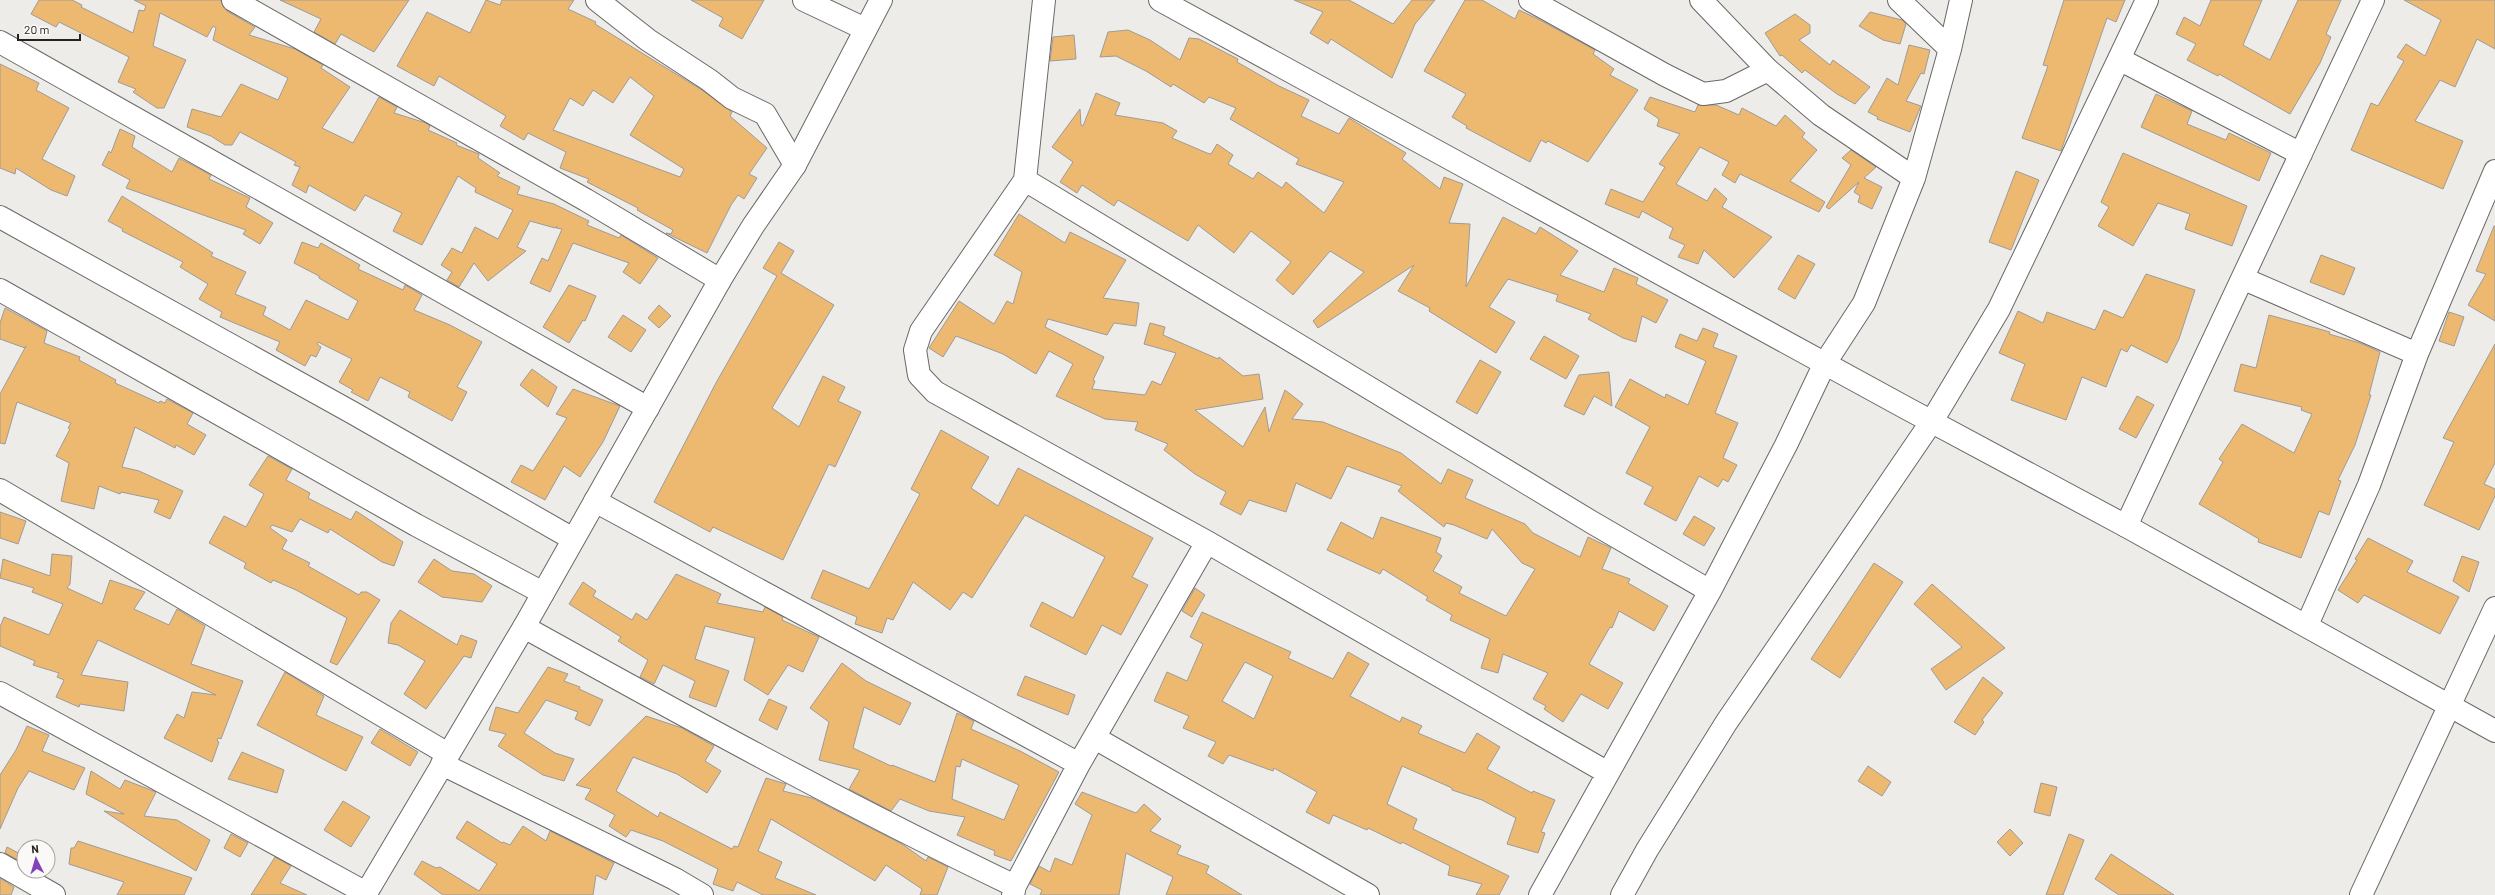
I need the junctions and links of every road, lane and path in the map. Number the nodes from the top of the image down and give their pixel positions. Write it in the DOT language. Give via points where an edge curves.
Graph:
graph roads {
  1 [pos="233,0"];
  2 [pos="597,0"];
  3 [pos="804,0"];
  4 [pos="881,0"];
  5 [pos="1044,0"];
  6 [pos="1160,0"];
  7 [pos="1530,0"];
  8 [pos="1701,0"];
  9 [pos="1899,0"];
  10 [pos="1961,0"];
  11 [pos="2147,0"];
  12 [pos="2373,0"];
  13 [pos="865,29"];
  14 [pos="0,42"];
  15 [pos="1950,49"];
  16 [pos="2119,59"];
  17 [pos="1768,70"];
  18 [pos="2301,154"];
  19 [pos="795,165"];
  20 [pos="2495,171"];
  21 [pos="1914,178"];
  22 [pos="1025,180"];
  23 [pos="0,217"];
  24 [pos="2244,279"];
  25 [pos="720,280"];
  26 [pos="0,290"];
  27 [pos="2417,354"];
  28 [pos="1831,366"];
  29 [pos="648,408"];
  30 [pos="1932,421"];
  31 [pos="0,490"];
  32 [pos="595,501"];
  33 [pos="2126,526"];
  34 [pos="573,539"];
  35 [pos="1207,542"];
  36 [pos="1710,591"];
  37 [pos="543,594"];
  38 [pos="2495,608"];
  39 [pos="2307,625"];
  40 [pos="524,627"];
  41 [pos="0,693"];
  42 [pos="2450,706"];
  43 [pos="2495,732"];
  44 [pos="1095,738"];
  45 [pos="445,759"];
  46 [pos="1079,764"];
  47 [pos="1608,773"];
  48 [pos="0,864"];
  49 [pos="1014,890"];
  50 [pos="367,894"];
  51 [pos="54,895"];
  52 [pos="702,895"];
  53 [pos="1368,895"];
  54 [pos="1540,895"];
  55 [pos="1622,895"];
  56 [pos="2361,895"];
  1 -- 25 [label="street" via="586,200"];
  2 -- 19 [label="street" via="648,40 732,98 766,114"];
  3 -- 13 [label="street"];
  4 -- 13 [label="street"];
  5 -- 22 [label="street"];
  6 -- 28 [label="street"];
  7 -- 17 [label="street" via="1703,94 1726,90"];
  8 -- 17 [label="street"];
  9 -- 15 [label="street"];
  10 -- 15 [label="street"];
  11 -- 16 [label="street"];
  12 -- 18 [label="street"];
  13 -- 19 [label="street"];
  14 -- 29 [label="street"];
  15 -- 21 [label="street"];
  16 -- 18 [label="street"];
  16 -- 30 [label="street" via="1999,309"];
  17 -- 21 [label="street" via="1821,114"];
  18 -- 24 [label="street"];
  19 -- 25 [label="street"];
  20 -- 27 [label="street"];
  21 -- 28 [label="street" via="1864,303"];
  22 -- 35 [label="street" via="921,331 915,350 919,375 935,392"];
  22 -- 36 [label="street"];
  23 -- 34 [label="street" via="353,413"];
  24 -- 27 [label="street"];
  24 -- 33 [label="street"];
  25 -- 29 [label="street"];
  26 -- 37 [label="street"];
  27 -- 39 [label="street" via="2369,485"];
  28 -- 30 [label="street"];
  28 -- 36 [label="street" via="1786,445"];
  29 -- 32 [label="street"];
  30 -- 33 [label="street"];
  30 -- 55 [label="street" via="1726,723"];
  31 -- 45 [label="street"];
  32 -- 34 [label="street"];
  32 -- 46 [label="street"];
  33 -- 39 [label="street"];
  34 -- 37 [label="street"];
  35 -- 44 [label="street"];
  35 -- 47 [label="street"];
  36 -- 47 [label="street"];
  37 -- 40 [label="street"];
  38 -- 42 [label="street"];
  39 -- 42 [label="street"];
  40 -- 45 [label="street"];
  40 -- 49 [label="street" via="757,756"];
  41 -- 50 [label="street"];
  42 -- 43 [label="street"];
  42 -- 56 [label="street"];
  44 -- 46 [label="street"];
  44 -- 53 [label="street"];
  45 -- 50 [label="street"];
  45 -- 52 [label="street"];
  46 -- 49 [label="street"];
  47 -- 54 [label="street"];
  48 -- 51 [label="street"];
}
